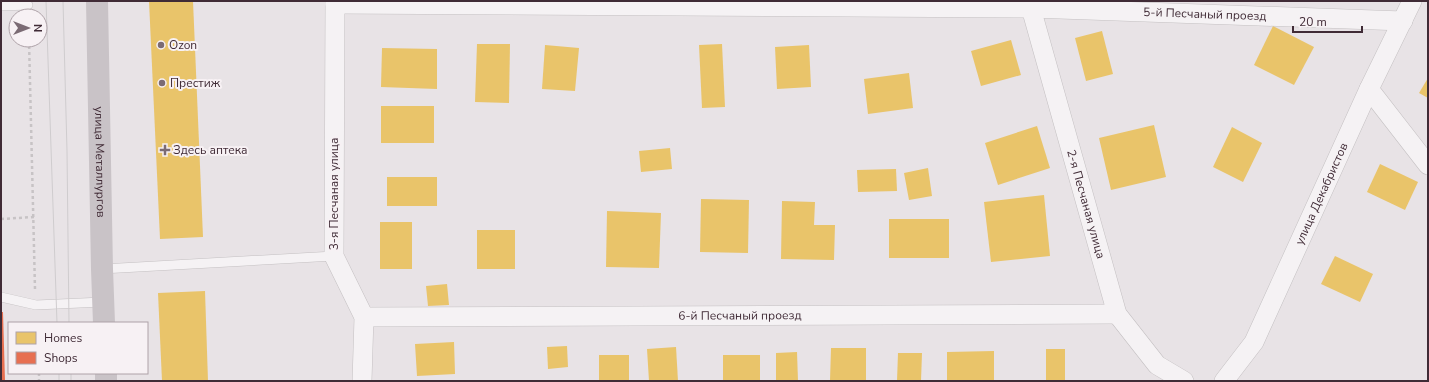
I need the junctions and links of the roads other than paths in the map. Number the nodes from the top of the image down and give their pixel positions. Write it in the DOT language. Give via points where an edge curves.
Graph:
graph roads {
  1 [pos="97,1"];
  2 [pos="1412,1"];
  3 [pos="335,2"];
  4 [pos="28,5"];
  5 [pos="1030,5"];
  6 [pos="1,6"];
  7 [pos="1403,20"];
  8 [pos="1369,89"];
  9 [pos="1428,164"];
  10 [pos="334,256"];
  11 [pos="102,269"];
  12 [pos="1,297"];
  13 [pos="104,312"];
  14 [pos="1117,314"];
  15 [pos="364,317"];
  16 [pos="362,381"];
  17 [pos="1184,381"];
  18 [pos="1224,381"];
  1 -- 11 [label="main road, улица Металлургов"];
  2 -- 7 [label="street, улица Декабристов"];
  3 -- 5 [label="street, 5-й Песчаный проезд"];
  3 -- 10 [label="street, 3-я Песчаная улица"];
  4 -- 6 [label="lane"];
  5 -- 7 [label="street, 5-й Песчаный проезд"];
  5 -- 14 [label="street, 2-я Песчаная улица"];
  7 -- 8 [label="street, улица Декабристов"];
  8 -- 9 [label="street"];
  8 -- 18 [label="street, улица Декабристов" via="1254,342"];
  10 -- 11 [label="lane"];
  10 -- 15 [label="street, 3-я Песчаная улица"];
  11 -- 13 [label="main road, улица Металлургов"];
  12 -- 13 [label="lane" via="36,305"];
  14 -- 15 [label="street, 6-й Песчаный проезд"];
  14 -- 17 [label="street, 2-я Песчаная улица" via="1157,365"];
  15 -- 16 [label="street, 3-я Песчаная улица"];
}
